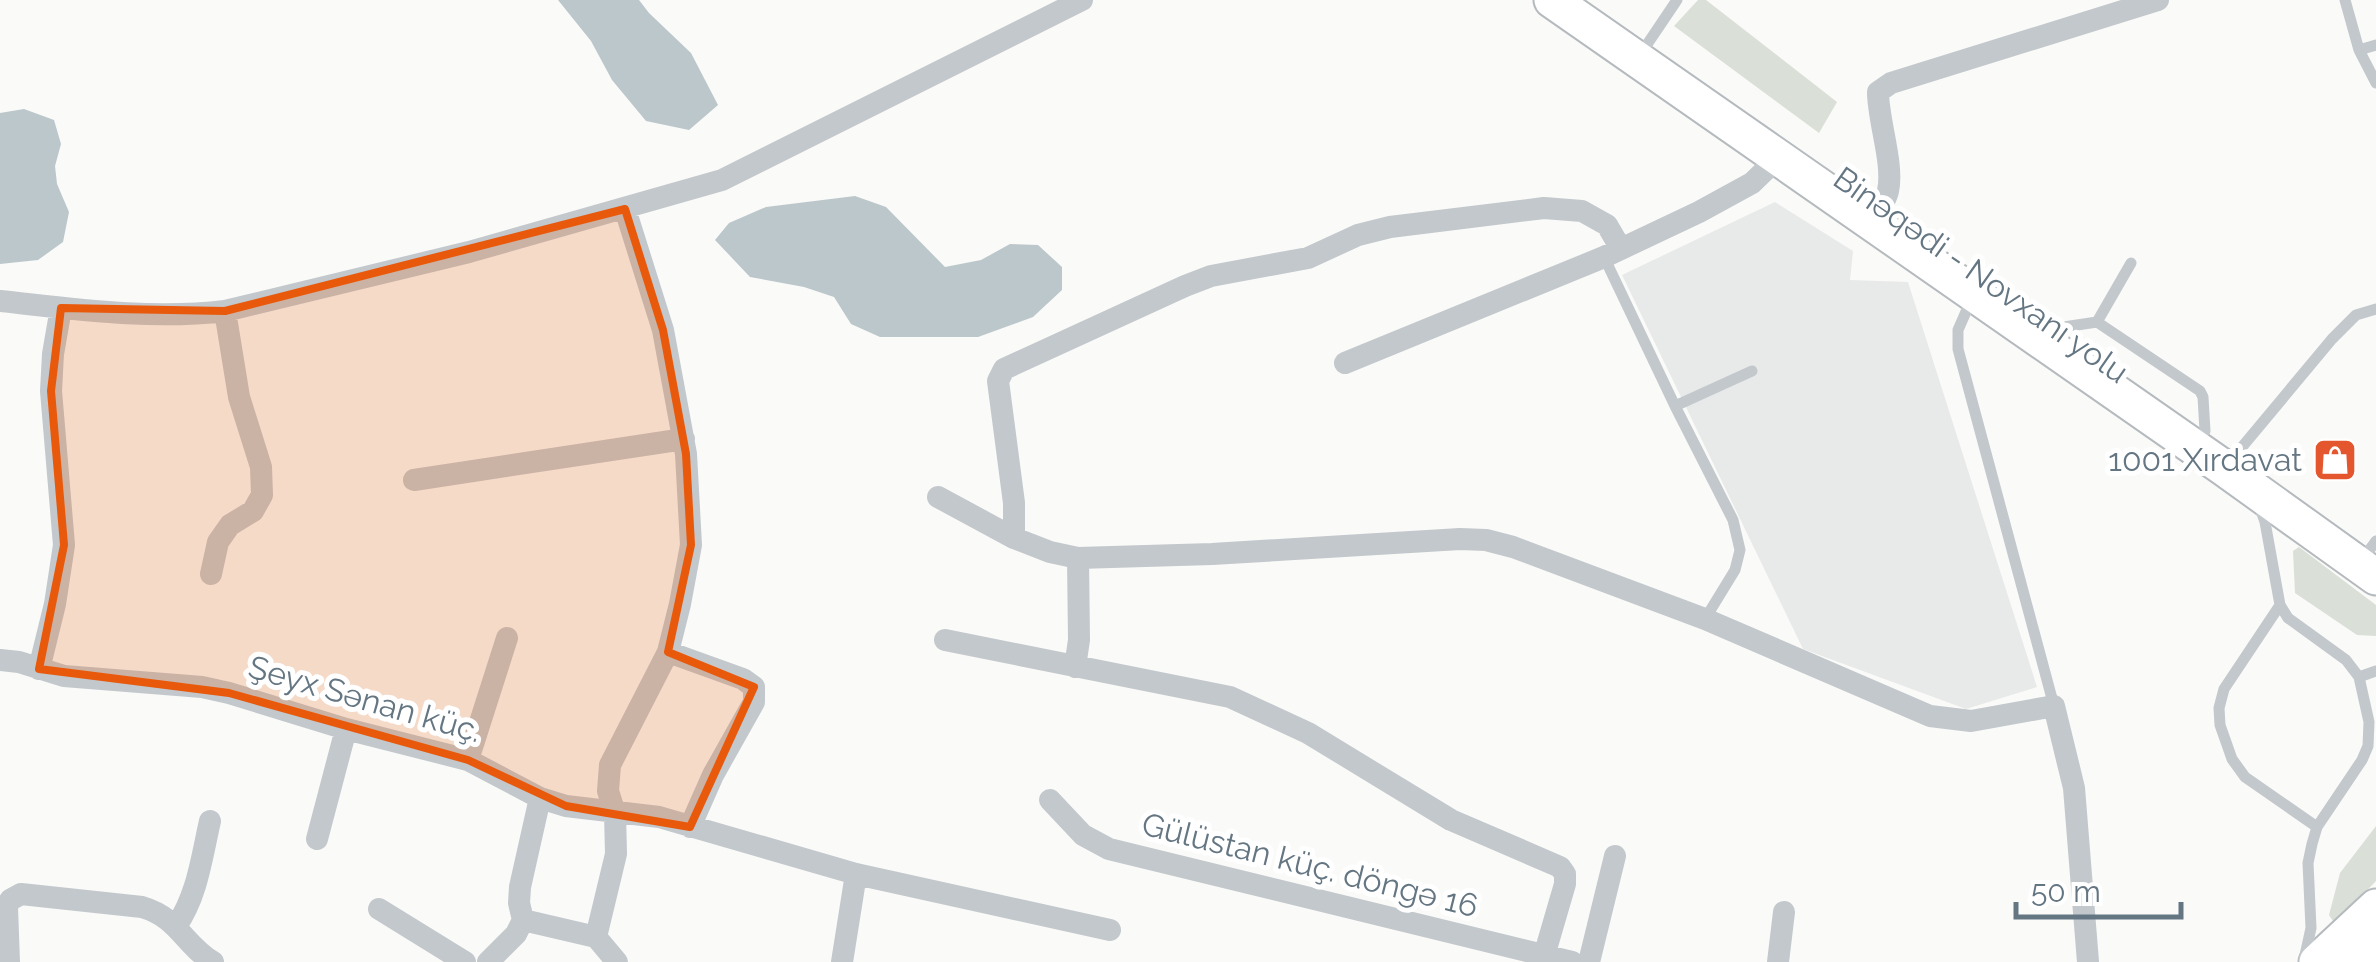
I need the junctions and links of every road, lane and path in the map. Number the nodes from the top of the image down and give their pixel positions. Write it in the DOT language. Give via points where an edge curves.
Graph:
graph roads {
  1 [pos="1082,0"];
  2 [pos="1552,0"];
  3 [pos="1588,0"];
  4 [pos="1677,0"];
  5 [pos="2158,0"];
  6 [pos="2345,0"];
  7 [pos="1648,43"];
  8 [pos="2376,45"];
  9 [pos="2359,50"];
  10 [pos="2376,83"];
  11 [pos="1778,158"];
  12 [pos="1882,206"];
  13 [pos="625,209"];
  14 [pos="1612,253"];
  15 [pos="2130,264"];
  16 [pos="1974,294"];
  17 [pos="0,300"];
  18 [pos="61,308"];
  19 [pos="2376,309"];
  20 [pos="225,311"];
  21 [pos="2097,322"];
  22 [pos="2056,328"];
  23 [pos="1345,363"];
  24 [pos="1752,371"];
  25 [pos="1674,406"];
  26 [pos="2204,431"];
  27 [pos="684,439"];
  28 [pos="2237,453"];
  29 [pos="414,480"];
  30 [pos="2252,488"];
  31 [pos="938,497"];
  32 [pos="1014,538"];
  33 [pos="2372,555"];
  34 [pos="1078,558"];
  35 [pos="210,574"];
  36 [pos="2280,605"];
  37 [pos="1705,619"];
  38 [pos="507,638"];
  39 [pos="945,640"];
  40 [pos="668,652"];
  41 [pos="0,660"];
  42 [pos="39,668"];
  43 [pos="1076,668"];
  44 [pos="2376,670"];
  45 [pos="2359,677"];
  46 [pos="2054,706"];
  47 [pos="346,729"];
  48 [pos="2372,748"];
  49 [pos="468,760"];
  50 [pos="540,798"];
  51 [pos="1050,800"];
  52 [pos="616,813"];
  53 [pos="210,821"];
  54 [pos="690,827"];
  55 [pos="2317,827"];
  56 [pos="317,838"];
  57 [pos="1615,856"];
  58 [pos="856,874"];
  59 [pos="2376,907"];
  60 [pos="379,910"];
  61 [pos="1784,912"];
  62 [pos="522,920"];
  63 [pos="176,926"];
  64 [pos="1110,930"];
  65 [pos="596,937"];
  66 [pos="2376,942"];
  67 [pos="1544,956"];
  68 [pos="205,960"];
  69 [pos="9,962"];
  70 [pos="466,962"];
  71 [pos="488,962"];
  72 [pos="618,962"];
  73 [pos="842,962"];
  74 [pos="1572,962"];
  75 [pos="1590,962"];
  76 [pos="1778,962"];
  77 [pos="2088,962"];
  78 [pos="2303,962"];
  79 [pos="2316,962"];
  80 [pos="2354,962"];
  1 -- 13 [label="street" via="722,180"];
  2 -- 11 [label="main road"];
  3 -- 7 [label="main road, Binəqədi - Novxanı yolu"];
  4 -- 7 [label="lane"];
  5 -- 12 [label="street" via="1890,83 1878,92 1889,172"];
  6 -- 9 [label="lane"];
  7 -- 12 [label="main road, Binəqədi - Novxanı yolu"];
  8 -- 9 [label="lane"];
  9 -- 10 [label="lane"];
  11 -- 14 [label="street" via="1726,199"];
  11 -- 16 [label="main road"];
  12 -- 22 [label="main road, Binəqədi - Novxanı yolu"];
  13 -- 20 [label="street"];
  13 -- 27 [label="street" via="663,330"];
  14 -- 23 [label="street"];
  14 -- 25 [label="lane"];
  14 -- 32 [label="street" via="1607,225 1582,211 1544,208 1390,227 1308,258 1212,276 1004,369 998,382"];
  15 -- 21 [label="lane"];
  16 -- 30 [label="main road"];
  16 -- 46 [label="lane" via="1958,330 1958,350"];
  17 -- 18 [label="street"];
  18 -- 20 [label="street" via="154,316"];
  18 -- 42 [label="street" via="51,391 64,546"];
  19 -- 28 [label="lane" via="2356,315"];
  20 -- 35 [label="street" via="262,495 218,542"];
  21 -- 22 [label="lane"];
  21 -- 26 [label="lane" via="2200,391"];
  22 -- 26 [label="main road, Binəqədi - Novxanı yolu"];
  24 -- 25 [label="lane"];
  25 -- 37 [label="lane" via="1733,520 1740,550"];
  26 -- 28 [label="main road, Binəqədi - Novxanı yolu"];
  27 -- 29 [label="street"];
  27 -- 40 [label="street" via="691,546"];
  28 -- 33 [label="main road, Binəqədi - Novxanı yolu"];
  30 -- 33 [label="main road"];
  30 -- 36 [label="lane" via="2266,522"];
  31 -- 32 [label="street"];
  32 -- 34 [label="street"];
  34 -- 37 [label="street" via="1486,540"];
  34 -- 43 [label="street"];
  36 -- 45 [label="lane"];
  36 -- 55 [label="lane" via="2224,688 2220,724 2245,777"];
  37 -- 46 [label="street" via="1930,716 1971,721"];
  38 -- 49 [label="street"];
  39 -- 43 [label="street"];
  40 -- 52 [label="street" via="610,765 608,790"];
  40 -- 54 [label="street" via="754,687 754,702"];
  41 -- 42 [label="street, Şeyx Sənan küç."];
  42 -- 47 [label="street, Şeyx Sənan küç." via="230,693"];
  43 -- 67 [label="street" via="1230,696 1308,732 1450,820 1560,868 1565,884"];
  44 -- 45 [label="lane"];
  45 -- 48 [label="lane"];
  46 -- 77 [label="street" via="2074,788"];
  47 -- 49 [label="street, Şeyx Sənan küç."];
  47 -- 56 [label="street"];
  48 -- 55 [label="lane"];
  49 -- 50 [label="street, Şeyx Sənan küç."];
  50 -- 52 [label="street, Şeyx Sənan küç."];
  50 -- 62 [label="street" via="520,887"];
  51 -- 67 [label="street, Gülüstan küç. döngə 16" via="1083,835 1109,849"];
  52 -- 54 [label="street, Şeyx Sənan küç." via="659,816"];
  52 -- 65 [label="street" via="616,854"];
  53 -- 63 [label="street" via="190,900"];
  54 -- 58 [label="street, Şeyx Sənan küç."];
  55 -- 78 [label="lane" via="2308,863 2311,928"];
  57 -- 75 [label="street"];
  58 -- 64 [label="street, Şeyx Sənan küç."];
  58 -- 73 [label="street"];
  59 -- 79 [label="main road"];
  60 -- 70 [label="street"];
  61 -- 76 [label="street"];
  62 -- 65 [label="street"];
  62 -- 71 [label="street"];
  63 -- 68 [label="street"];
  63 -- 69 [label="street" via="142,907 22,894 7,907"];
  65 -- 72 [label="street"];
  66 -- 80 [label="main road"];
  67 -- 74 [label="street, Gülüstan küç. döngə 16"];
}
